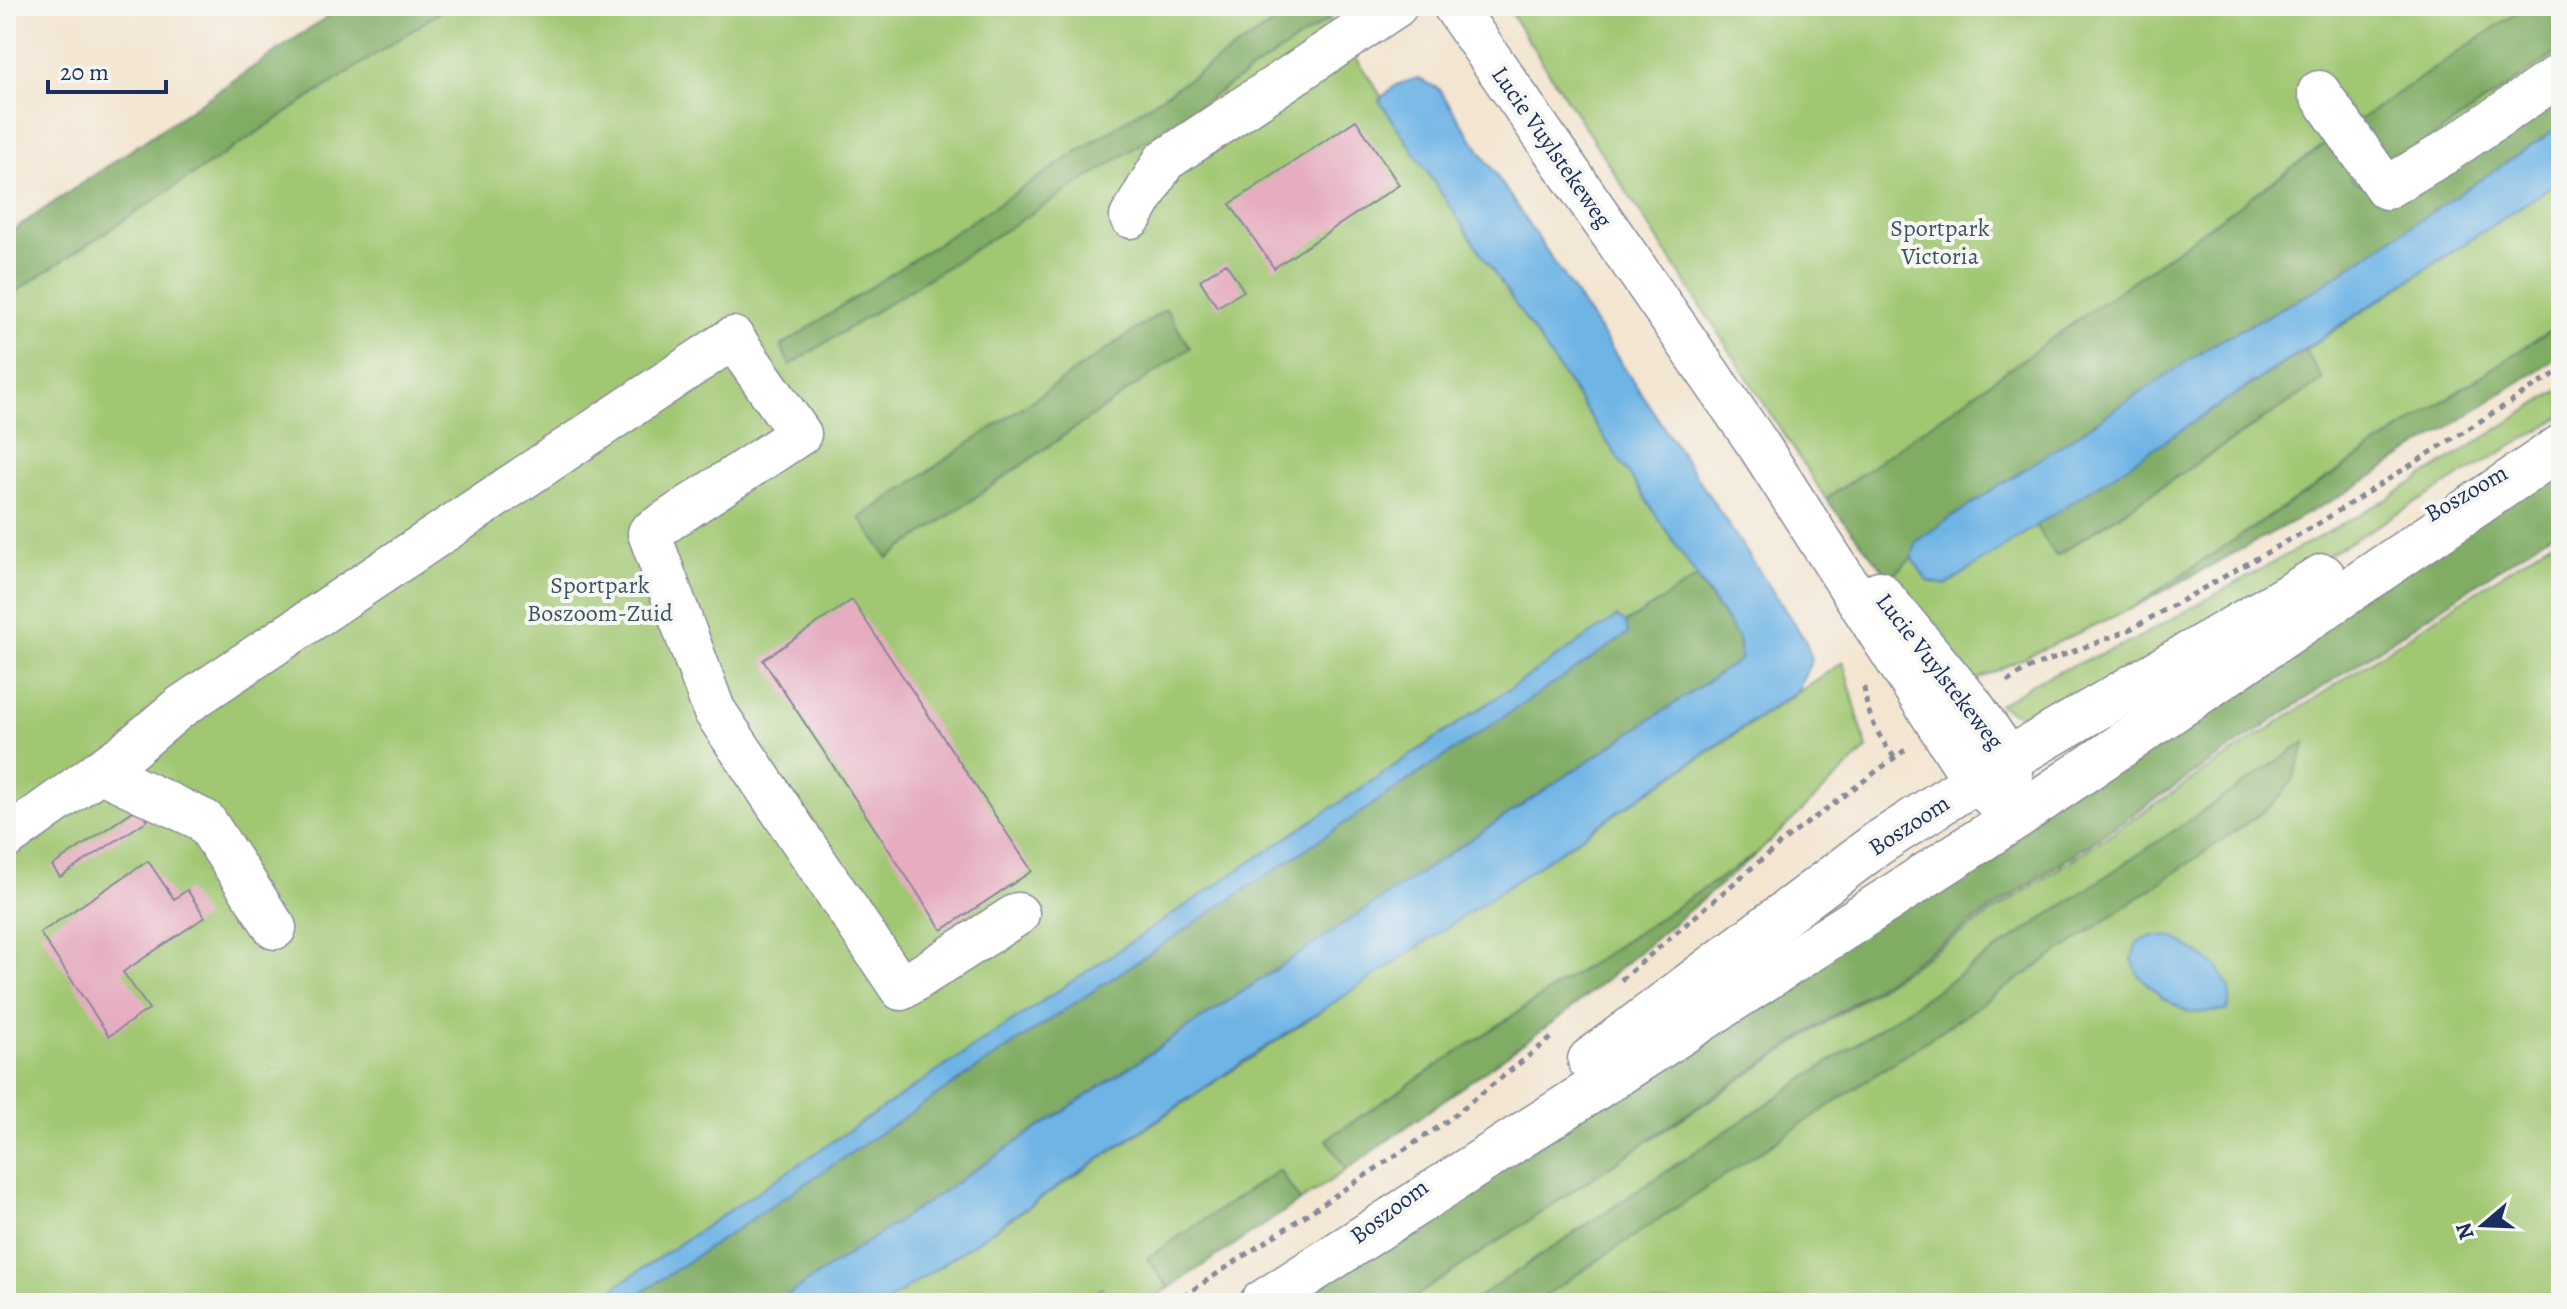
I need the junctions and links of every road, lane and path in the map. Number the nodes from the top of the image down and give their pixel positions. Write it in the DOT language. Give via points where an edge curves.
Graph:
graph roads {
  1 [pos="1396,6"];
  2 [pos="1454,6"];
  3 [pos="2561,74"];
  4 [pos="2319,92"];
  5 [pos="1131,217"];
  6 [pos="2561,438"];
  7 [pos="2561,447"];
  8 [pos="1992,770"];
  9 [pos="99,771"];
  10 [pos="2016,817"];
  11 [pos="6,838"];
  12 [pos="1018,914"];
  13 [pos="275,928"];
  14 [pos="1300,1277"];
  15 [pos="1262,1303"];
  1 -- 5 [label="street" via="1164,161"];
  2 -- 8 [label="street, Lucie Vuylstekeweg" via="1759,446 1972,705"];
  3 -- 4 [label="street" via="2386,188"];
  6 -- 8 [label="main road, Boszoom"];
  7 -- 10 [label="main road, Boszoom"];
  8 -- 10 [label="street, Lucie Vuylstekeweg"];
  8 -- 14 [label="main road, Boszoom" via="1877,844"];
  9 -- 11 [label="street"];
  9 -- 12 [label="street" via="179,708 733,338 800,434 649,533 714,710 901,989"];
  9 -- 13 [label="street" via="205,821"];
  10 -- 14 [label="main road, Boszoom"];
  14 -- 15 [label="main road, Boszoom"];
}
